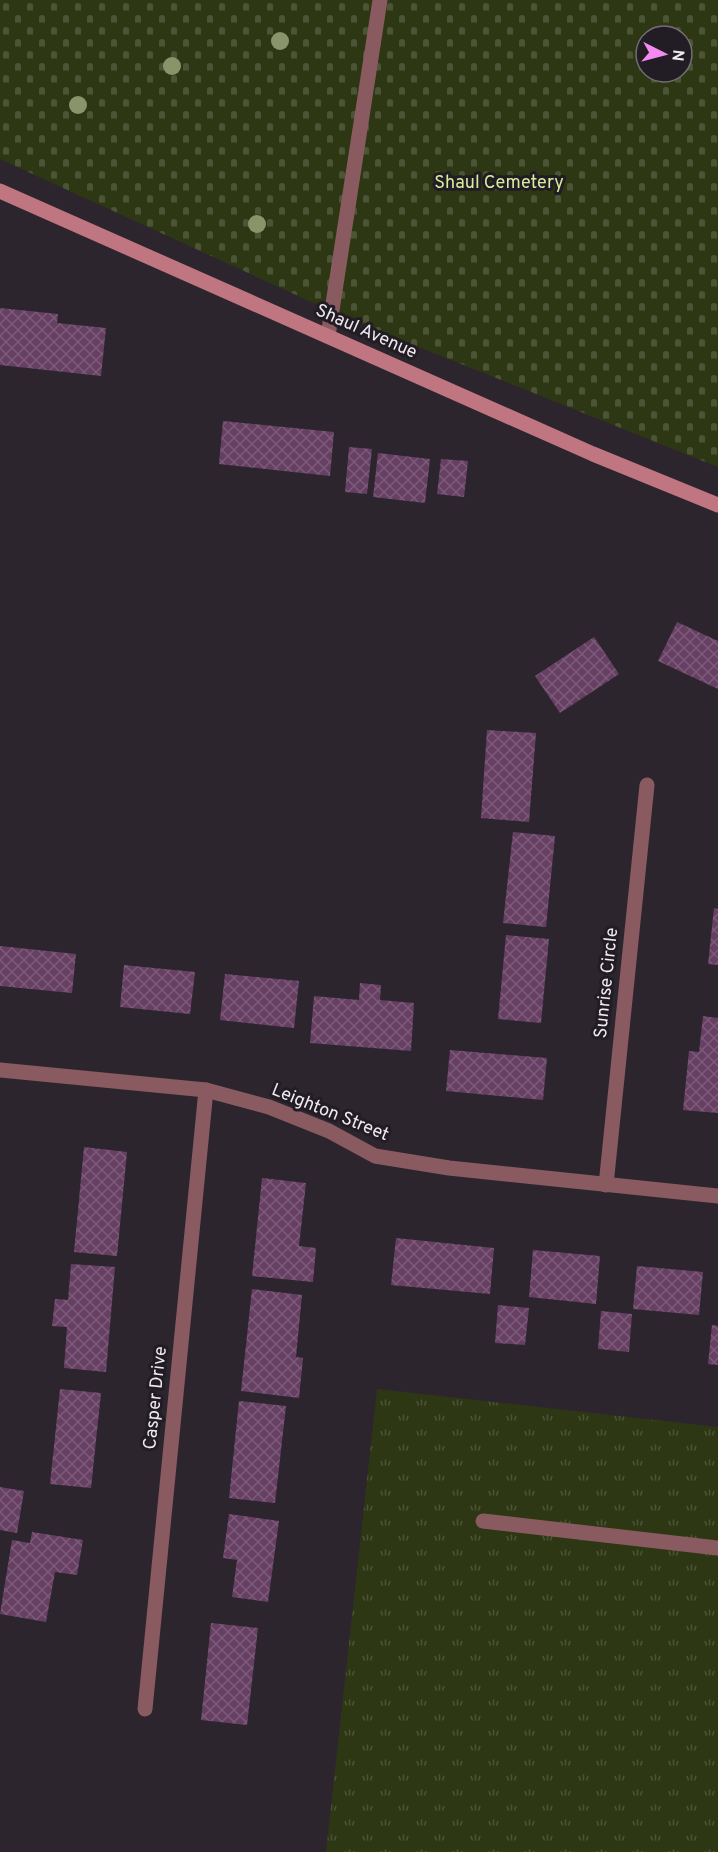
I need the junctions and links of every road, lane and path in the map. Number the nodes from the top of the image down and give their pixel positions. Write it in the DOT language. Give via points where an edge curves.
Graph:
graph roads {
  1 [pos="380,0"];
  2 [pos="0,192"];
  3 [pos="328,336"];
  4 [pos="718,505"];
  5 [pos="647,785"];
  6 [pos="0,1070"];
  7 [pos="206,1090"];
  8 [pos="606,1185"];
  9 [pos="718,1196"];
  10 [pos="483,1521"];
  11 [pos="718,1548"];
  12 [pos="145,1709"];
  1 -- 3 [label="street"];
  2 -- 3 [label="main road, Shaul Avenue"];
  3 -- 4 [label="main road, Shaul Avenue"];
  5 -- 8 [label="street, Sunrise Circle"];
  6 -- 7 [label="street, Leighton Street"];
  7 -- 8 [label="street, Leighton Street" via="269,1107 375,1155 448,1168"];
  7 -- 12 [label="street, Casper Drive"];
  8 -- 9 [label="street, Leighton Street"];
  10 -- 11 [label="street"];
}
